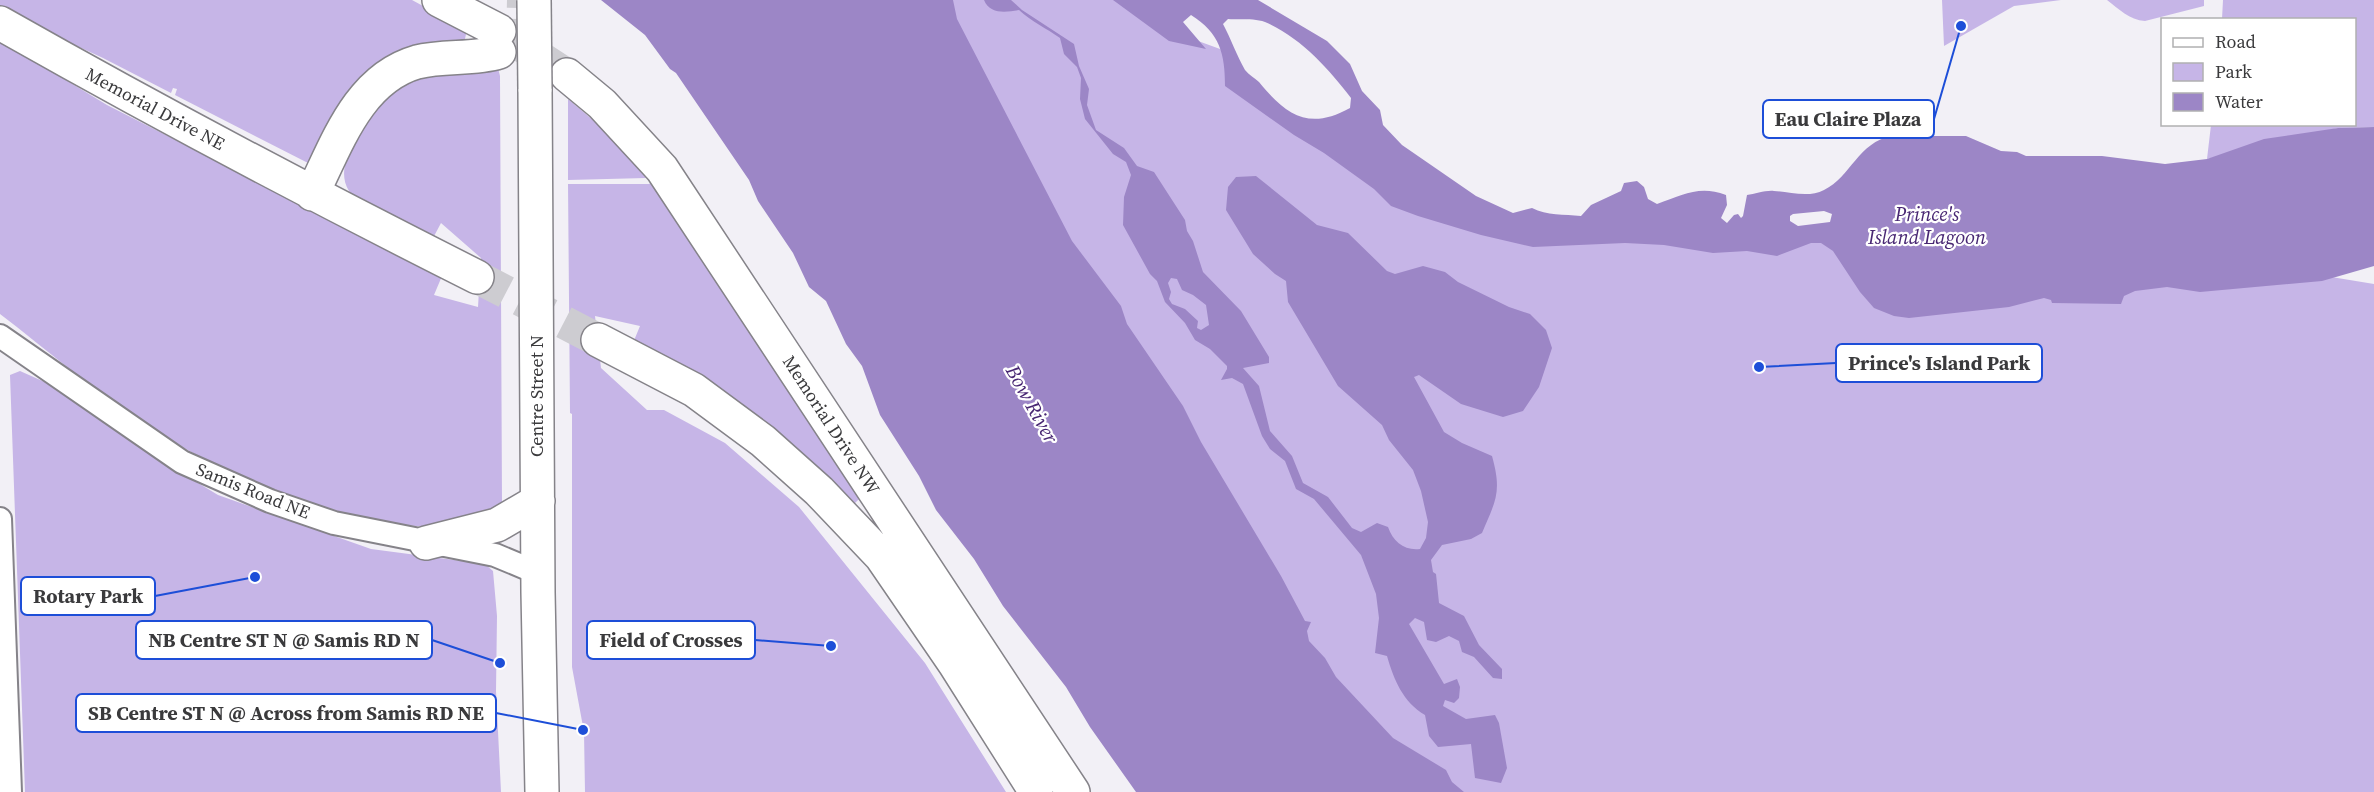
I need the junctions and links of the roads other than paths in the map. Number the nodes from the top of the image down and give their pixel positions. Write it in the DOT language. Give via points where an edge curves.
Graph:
graph roads {
  1 [pos="439,0"];
  2 [pos="534,0"];
  3 [pos="0,22"];
  4 [pos="567,75"];
  5 [pos="312,194"];
  6 [pos="477,278"];
  7 [pos="0,336"];
  8 [pos="598,340"];
  9 [pos="538,501"];
  10 [pos="0,519"];
  11 [pos="426,543"];
  12 [pos="538,573"];
  13 [pos="2,611"];
  14 [pos="10,792"];
  15 [pos="542,792"];
  16 [pos="1036,792"];
  17 [pos="1073,792"];
  1 -- 5 [label="main road" via="499,42 473,57 417,62 389,75 353,113"];
  2 -- 9 [label="main road, Centre Street N, bridge"];
  3 -- 5 [label="main road, Memorial Drive NE"];
  4 -- 17 [label="main road, Memorial Drive NW" via="602,104 662,169"];
  5 -- 6 [label="main road"];
  7 -- 11 [label="street, Samis Road NE" via="182,462 270,501 334,523"];
  8 -- 16 [label="main road" via="694,390 763,441 819,491 881,556"];
  9 -- 11 [label="main road" via="497,525"];
  9 -- 12 [label="main road, Centre Street N"];
  10 -- 13 [label="street"];
  11 -- 12 [label="street, Samis Road NE" via="495,555"];
  12 -- 15 [label="main road, Centre Street N"];
  13 -- 14 [label="street"];
}
